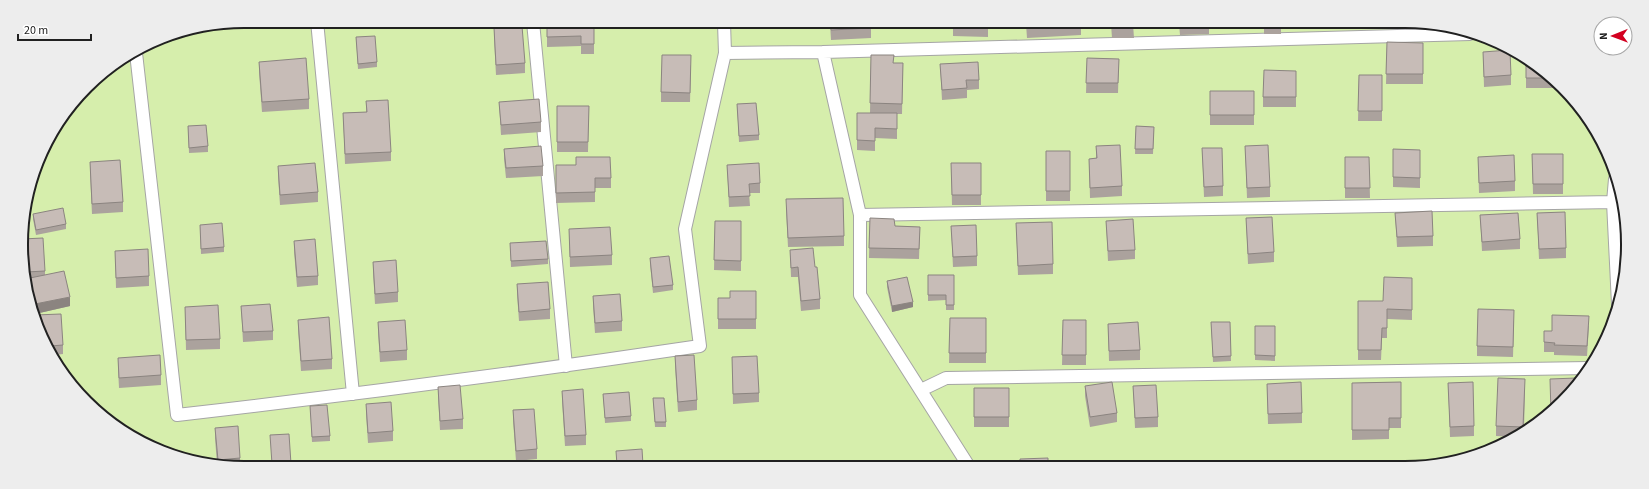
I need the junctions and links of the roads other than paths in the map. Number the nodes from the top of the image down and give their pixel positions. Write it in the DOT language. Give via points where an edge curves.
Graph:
graph roads {
  1 [pos="318,28"];
  2 [pos="534,28"];
  3 [pos="724,28"];
  4 [pos="1458,34"];
  5 [pos="823,52"];
  6 [pos="725,54"];
  7 [pos="136,57"];
  8 [pos="1614,189"];
  9 [pos="1613,202"];
  10 [pos="860,215"];
  11 [pos="1617,286"];
  12 [pos="566,366"];
  13 [pos="1582,368"];
  14 [pos="920,390"];
  15 [pos="353,394"];
  16 [pos="965,461"];
  1 -- 15 [label="lane"];
  2 -- 12 [label="lane"];
  3 -- 6 [label="lane"];
  4 -- 5 [label="lane"];
  5 -- 6 [label="lane"];
  5 -- 10 [label="lane"];
  6 -- 12 [label="lane" via="685,229 700,346"];
  7 -- 15 [label="lane" via="177,415"];
  8 -- 9 [label="lane"];
  9 -- 10 [label="lane"];
  9 -- 11 [label="lane"];
  10 -- 14 [label="lane" via="860,295"];
  12 -- 15 [label="lane"];
  13 -- 14 [label="lane" via="946,378"];
  14 -- 16 [label="lane"];
}
